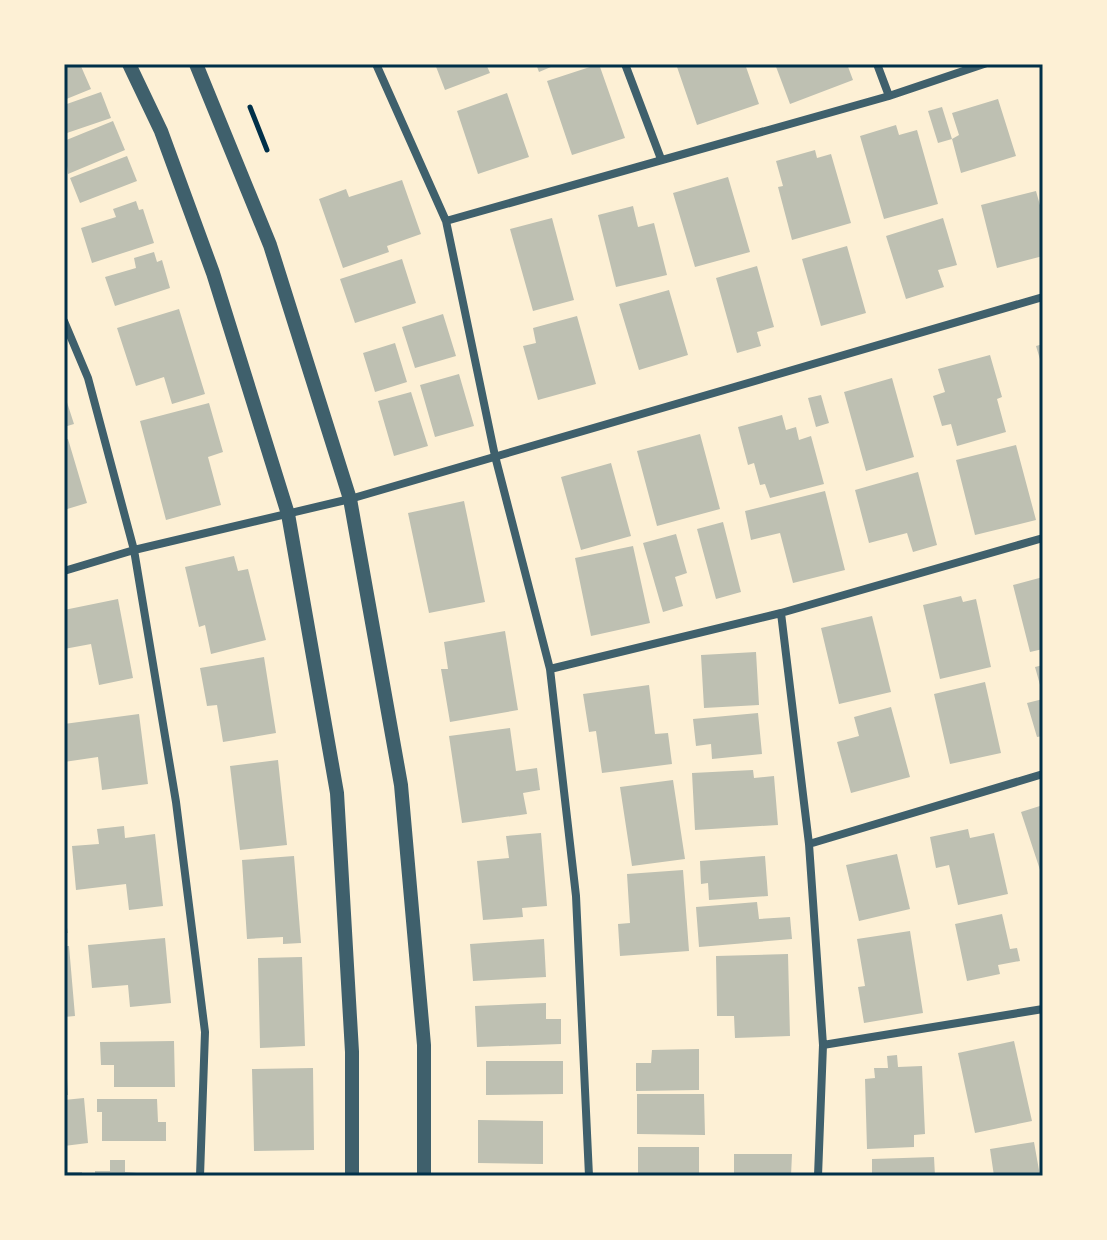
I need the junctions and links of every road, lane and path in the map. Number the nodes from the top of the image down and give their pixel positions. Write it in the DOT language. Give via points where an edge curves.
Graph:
graph roads {
  1 [pos="129,64"];
  2 [pos="196,64"];
  3 [pos="376,64"];
  4 [pos="625,64"];
  5 [pos="877,64"];
  6 [pos="984,64"];
  7 [pos="889,96"];
  8 [pos="661,159"];
  9 [pos="446,221"];
  10 [pos="1043,297"];
  11 [pos="64,321"];
  12 [pos="495,456"];
  13 [pos="350,499"];
  14 [pos="288,514"];
  15 [pos="1043,538"];
  16 [pos="134,550"];
  17 [pos="64,571"];
  18 [pos="781,613"];
  19 [pos="550,669"];
  20 [pos="1043,774"];
  21 [pos="809,844"];
  22 [pos="1043,1009"];
  23 [pos="823,1045"];
  24 [pos="200,1176"];
  25 [pos="352,1176"];
  26 [pos="424,1176"];
  27 [pos="589,1176"];
  28 [pos="818,1176"];
  1 -- 14 [label="street" via="161,131 213,273"];
  2 -- 13 [label="street" via="270,245"];
  3 -- 9 [label="street"];
  4 -- 8 [label="street"];
  5 -- 7 [label="street"];
  6 -- 7 [label="street"];
  7 -- 8 [label="street"];
  8 -- 9 [label="street"];
  9 -- 12 [label="street"];
  10 -- 12 [label="street"];
  11 -- 16 [label="street" via="88,378"];
  12 -- 13 [label="street"];
  12 -- 19 [label="street"];
  13 -- 14 [label="street"];
  13 -- 26 [label="street" via="401,785 424,1045"];
  14 -- 16 [label="street"];
  14 -- 25 [label="street" via="337,793 352,1052"];
  15 -- 18 [label="street"];
  16 -- 17 [label="street"];
  16 -- 24 [label="street" via="176,802 205,1032"];
  18 -- 19 [label="street"];
  18 -- 21 [label="street"];
  19 -- 27 [label="street" via="576,896"];
  20 -- 21 [label="street"];
  21 -- 23 [label="street"];
  22 -- 23 [label="street"];
  23 -- 28 [label="street"];
}
